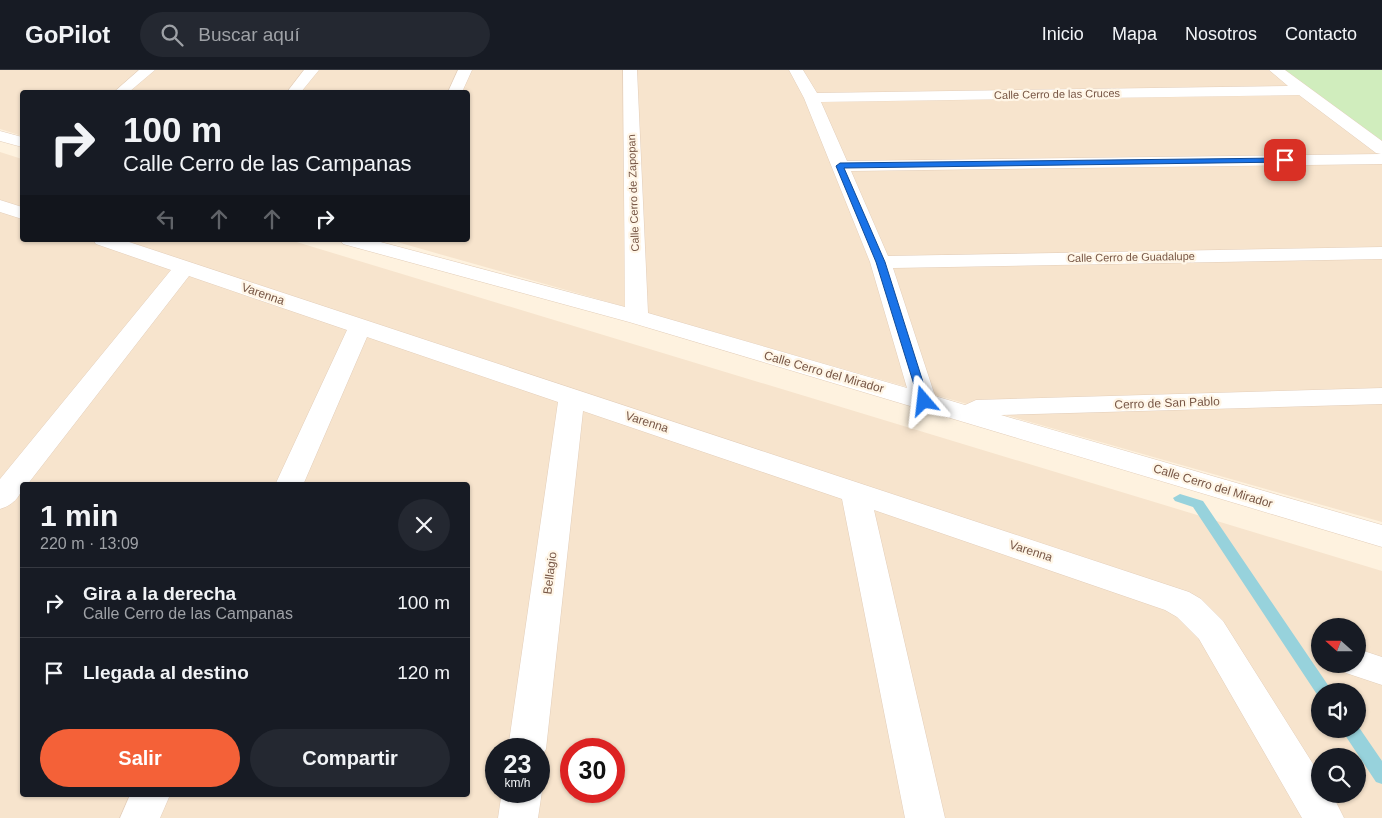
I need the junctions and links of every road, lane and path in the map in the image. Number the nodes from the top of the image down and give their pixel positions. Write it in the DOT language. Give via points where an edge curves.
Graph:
graph roads {
  1 [pos="148,70"];
  2 [pos="312,70"];
  3 [pos="465,70"];
  4 [pos="630,70"];
  5 [pos="796,70"];
  6 [pos="1276,70"];
  7 [pos="123,90"];
  8 [pos="296,90"];
  9 [pos="456,90"];
  10 [pos="1303,90"];
  11 [pos="812,98"];
  12 [pos="0,136"];
  13 [pos="20,141"];
  14 [pos="1382,149"];
  15 [pos="1382,159"];
  16 [pos="840,166"];
  17 [pos="13,210"];
  18 [pos="0,224"];
  19 [pos="109,242"];
  20 [pos="365,242"];
  21 [pos="388,245"];
  22 [pos="1382,253"];
  23 [pos="880,262"];
  24 [pos="185,268"];
  25 [pos="637,317"];
  26 [pos="360,326"];
  27 [pos="1382,396"];
  28 [pos="572,397"];
  29 [pos="924,401"];
  30 [pos="952,409"];
  31 [pos="290,482"];
  32 [pos="855,492"];
  33 [pos="0,500"];
  34 [pos="1382,536"];
  35 [pos="1366,666"];
  36 [pos="1382,671"];
  37 [pos="528,738"];
  38 [pos="149,797"];
  39 [pos="520,803"];
  40 [pos="140,818"];
  41 [pos="518,818"];
  42 [pos="924,818"];
  43 [pos="1324,818"];
  1 -- 7 [label="street"];
  2 -- 8 [label="street"];
  3 -- 9 [label="street"];
  4 -- 25 [label="street, Calle Cerro de Zapopan"];
  5 -- 11 [label="street"];
  6 -- 10 [label="street"];
  10 -- 11 [label="street, Calle Cerro de las Cruces"];
  10 -- 14 [label="street"];
  11 -- 16 [label="street"];
  12 -- 13 [label="street"];
  15 -- 16 [label="street"];
  16 -- 23 [label="street"];
  17 -- 18 [label="street"];
  19 -- 24 [label="street, Varenna"];
  20 -- 21 [label="street, Calle Cerro del Mirador"];
  21 -- 25 [label="street, Calle Cerro del Mirador"];
  22 -- 23 [label="street, Calle Cerro de Guadalupe"];
  23 -- 29 [label="street"];
  24 -- 26 [label="street, Varenna"];
  24 -- 33 [label="street"];
  25 -- 29 [label="street, Calle Cerro del Mirador"];
  26 -- 28 [label="street, Varenna"];
  26 -- 31 [label="street"];
  27 -- 30 [label="street, Cerro de San Pablo"];
  28 -- 32 [label="street, Varenna"];
  28 -- 37 [label="street, Bellagio"];
  29 -- 30 [label="street, Calle Cerro del Mirador"];
  30 -- 34 [label="street, Calle Cerro del Mirador"];
  32 -- 42 [label="street"];
  32 -- 43 [label="street, Varenna" via="1161,594 1189,608 1211,630"];
  35 -- 36 [label="street"];
  38 -- 40 [label="street"];
  39 -- 41 [label="street"];
}
